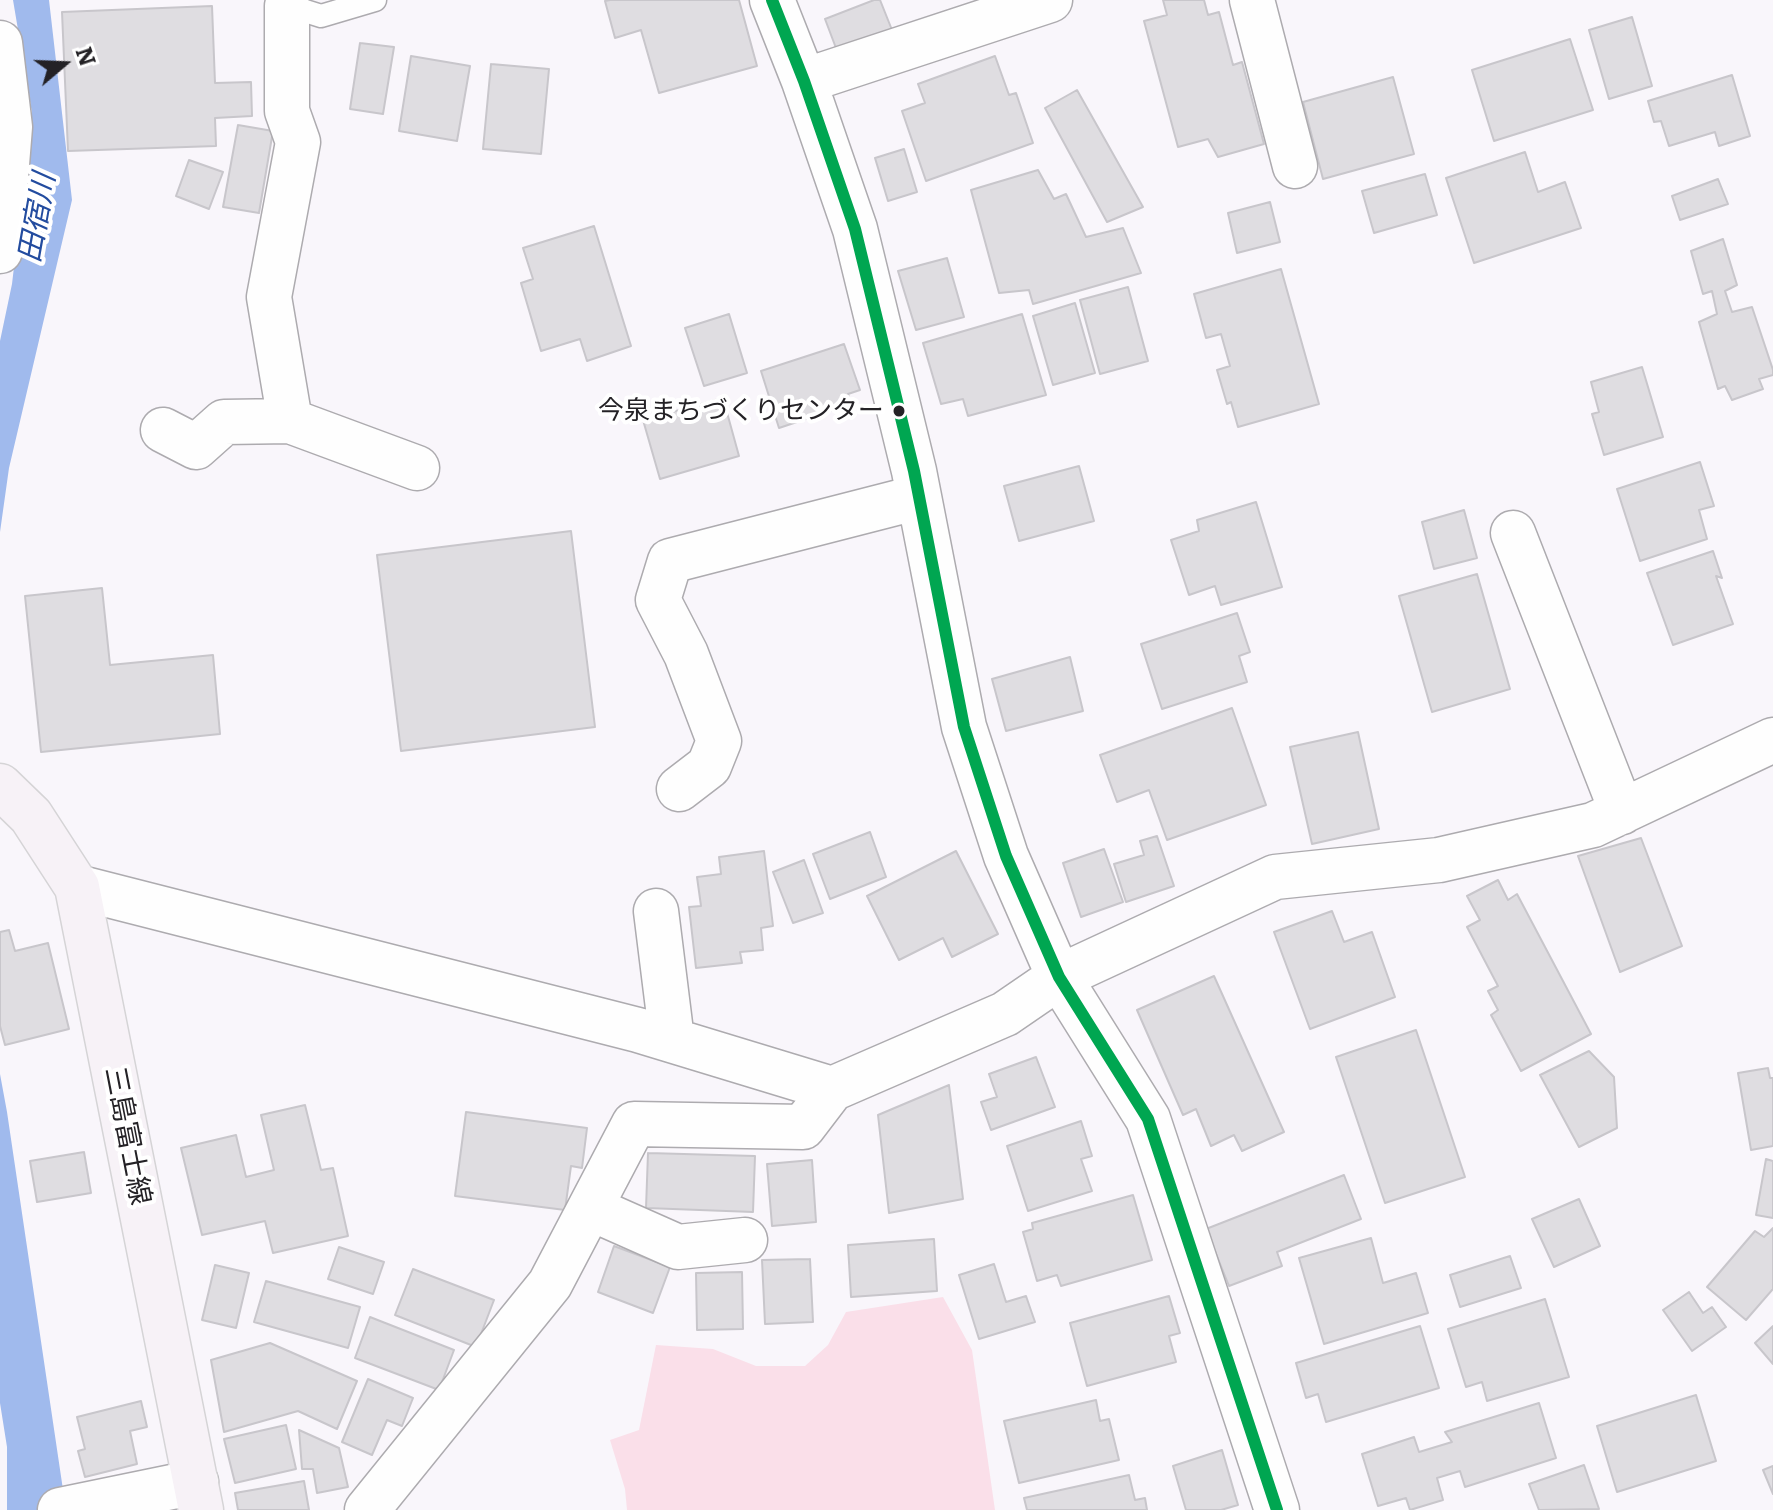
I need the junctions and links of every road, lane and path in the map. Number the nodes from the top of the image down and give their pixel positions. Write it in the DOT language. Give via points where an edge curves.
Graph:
graph roads {
  1 [pos="375,0"];
  2 [pos="772,0"];
  3 [pos="1050,0"];
  4 [pos="1252,0"];
  5 [pos="281,3"];
  6 [pos="0,44"];
  7 [pos="804,81"];
  8 [pos="1295,166"];
  9 [pos="0,251"];
  10 [pos="290,421"];
  11 [pos="163,430"];
  12 [pos="417,468"];
  13 [pos="919,497"];
  14 [pos="1513,533"];
  15 [pos="1773,740"];
  16 [pos="0,786"];
  17 [pos="679,789"];
  18 [pos="1622,812"];
  19 [pos="77,887"];
  20 [pos="656,911"];
  21 [pos="1059,977"];
  22 [pos="672,1040"];
  23 [pos="832,1089"];
  24 [pos="590,1208"];
  25 [pos="745,1240"];
  26 [pos="198,1496"];
  27 [pos="73,1507"];
  28 [pos="367,1510"];
  29 [pos="1277,1510"];
  1 -- 5 [label="lane" via="321,16"];
  2 -- 7 [label="street"];
  3 -- 7 [label="street"];
  4 -- 8 [label="street"];
  5 -- 10 [label="street" via="287,111 298,142 269,297"];
  6 -- 9 [label="street" via="10,127"];
  7 -- 13 [label="street" via="855,229"];
  10 -- 11 [label="street" via="224,422 196,447"];
  10 -- 12 [label="street"];
  13 -- 17 [label="street" via="670,561 658,600 686,654 719,741 709,766"];
  13 -- 21 [label="street" via="964,727 1006,856"];
  14 -- 18 [label="street"];
  15 -- 18 [label="street"];
  16 -- 19 [label="main road, 三島富士線" via="31,816"];
  18 -- 21 [label="street" via="1593,825 1439,860 1275,877"];
  19 -- 22 [label="street"];
  19 -- 26 [label="main road, 三島富士線"];
  20 -- 22 [label="street"];
  21 -- 23 [label="street" via="1005,1014"];
  21 -- 29 [label="street" via="1148,1119"];
  22 -- 23 [label="street"];
  23 -- 24 [label="street" via="803,1127 634,1124"];
  24 -- 25 [label="street" via="678,1247"];
  24 -- 28 [label="street" via="550,1284"];
  26 -- 27 [label="street"];
}
